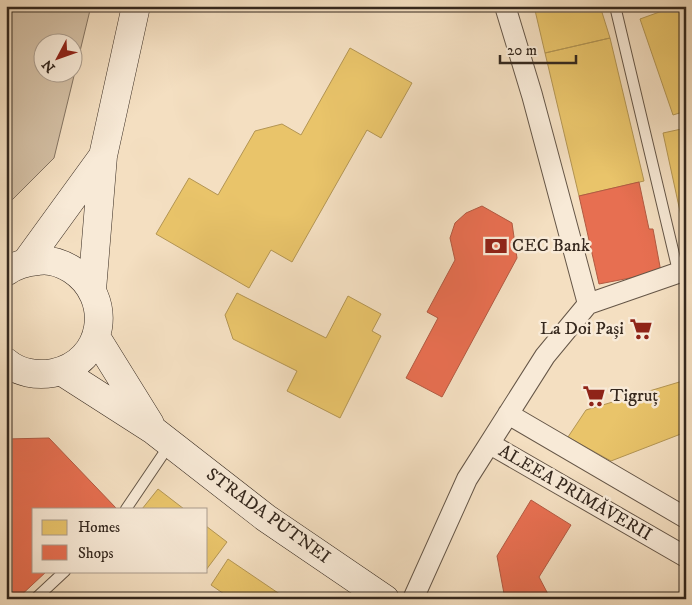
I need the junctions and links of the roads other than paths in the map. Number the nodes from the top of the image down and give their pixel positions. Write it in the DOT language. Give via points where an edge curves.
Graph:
graph roads {
  1 [pos="136,6"];
  2 [pos="505,6"];
  3 [pos="615,6"];
  4 [pos="103,156"];
  5 [pos="12,269"];
  6 [pos="682,270"];
  7 [pos="92,290"];
  8 [pos="588,304"];
  9 [pos="96,337"];
  10 [pos="7,364"];
  11 [pos="61,371"];
  12 [pos="508,414"];
  13 [pos="162,437"];
  14 [pos="490,444"];
  15 [pos="126,508"];
  16 [pos="686,518"];
  17 [pos="686,557"];
  18 [pos="65,572"];
  19 [pos="35,599"];
  20 [pos="385,599"];
  21 [pos="413,599"];
  1 -- 4 [label="main road"];
  2 -- 8 [label="street"];
  3 -- 6 [label="lane"];
  4 -- 5 [label="main road"];
  4 -- 7 [label="main road"];
  5 -- 7 [label="main road" via="45,260 64,264 80,275"];
  6 -- 8 [label="street"];
  7 -- 9 [label="main road" via="98,305"];
  8 -- 12 [label="street" via="545,356"];
  9 -- 11 [label="main road" via="88,352"];
  9 -- 13 [label="main road, STRADA PUTNEI"];
  10 -- 11 [label="main road" via="27,373 43,375"];
  11 -- 13 [label="main road, STRADA PUTNEI"];
  12 -- 14 [label="street"];
  12 -- 16 [label="street, ALEEA PRIMĂVERII"];
  13 -- 15 [label="lane"];
  13 -- 20 [label="main road, STRADA PUTNEI" via="266,518"];
  14 -- 17 [label="street, ALEEA PRIMĂVERII"];
  14 -- 21 [label="street" via="467,479"];
  18 -- 19 [label="lane"];
}
